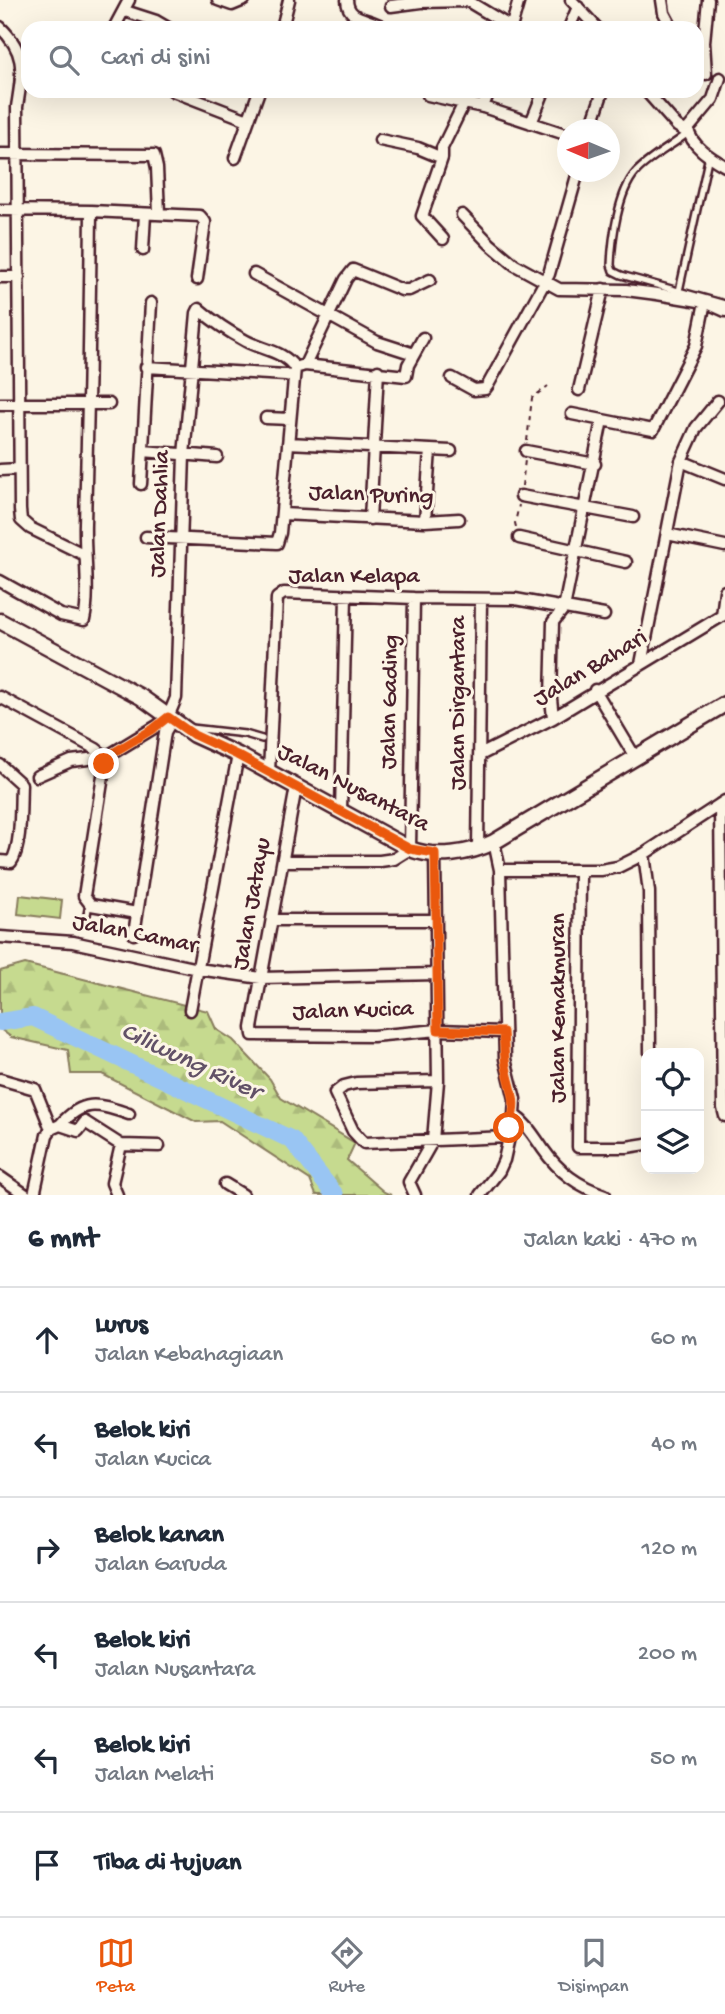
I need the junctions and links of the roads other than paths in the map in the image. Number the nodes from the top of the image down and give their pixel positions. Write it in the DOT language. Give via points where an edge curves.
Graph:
graph roads {
  1 [pos="129,0"];
  2 [pos="218,0"];
  3 [pos="244,0"];
  4 [pos="289,0"];
  5 [pos="347,0"];
  6 [pos="466,0"];
  7 [pos="519,0"];
  8 [pos="662,0"];
  9 [pos="708,0"];
  10 [pos="421,1"];
  11 [pos="574,4"];
  12 [pos="391,6"];
  13 [pos="125,11"];
  14 [pos="119,21"];
  15 [pos="156,21"];
  16 [pos="284,21"];
  17 [pos="373,21"];
  18 [pos="500,21"];
  19 [pos="513,21"];
  20 [pos="590,21"];
  21 [pos="668,21"];
  22 [pos="0,27"];
  23 [pos="704,42"];
  24 [pos="21,59"];
  25 [pos="704,73"];
  26 [pos="722,79"];
  27 [pos="21,83"];
  28 [pos="191,98"];
  29 [pos="256,98"];
  30 [pos="442,98"];
  31 [pos="486,98"];
  32 [pos="541,98"];
  33 [pos="601,98"];
  34 [pos="652,98"];
  35 [pos="464,103"];
  36 [pos="483,107"];
  37 [pos="594,119"];
  38 [pos="248,120"];
  39 [pos="531,123"];
  40 [pos="557,131"];
  41 [pos="688,133"];
  42 [pos="380,140"];
  43 [pos="17,153"];
  44 [pos="0,154"];
  45 [pos="709,155"];
  46 [pos="235,158"];
  47 [pos="442,158"];
  48 [pos="725,166"];
  49 [pos="575,182"];
  50 [pos="19,210"];
  51 [pos="0,211"];
  52 [pos="91,211"];
  53 [pos="145,214"];
  54 [pos="159,214"];
  55 [pos="462,215"];
  56 [pos="443,239"];
  57 [pos="143,250"];
  58 [pos="254,274"];
  59 [pos="0,277"];
  60 [pos="19,277"];
  61 [pos="197,279"];
  62 [pos="430,280"];
  63 [pos="545,280"];
  64 [pos="603,289"];
  65 [pos="679,290"];
  66 [pos="705,302"];
  67 [pos="151,303"];
  68 [pos="725,304"];
  69 [pos="725,311"];
  70 [pos="329,317"];
  71 [pos="423,338"];
  72 [pos="414,354"];
  73 [pos="146,367"];
  74 [pos="298,370"];
  75 [pos="191,371"];
  76 [pos="378,371"];
  77 [pos="452,378"];
  78 [pos="579,390"];
  79 [pos="718,401"];
  80 [pos="0,404"];
  81 [pos="19,404"];
  82 [pos="89,404"];
  83 [pos="109,404"];
  84 [pos="572,414"];
  85 [pos="266,418"];
  86 [pos="290,419"];
  87 [pos="602,420"];
  88 [pos="288,443"];
  89 [pos="374,446"];
  90 [pos="430,450"];
  91 [pos="142,451"];
  92 [pos="451,451"];
  93 [pos="526,451"];
  94 [pos="184,455"];
  95 [pos="217,457"];
  96 [pos="681,461"];
  97 [pos="595,464"];
  98 [pos="19,469"];
  99 [pos="0,470"];
  100 [pos="725,480"];
  101 [pos="141,484"];
  102 [pos="521,496"];
  103 [pos="586,508"];
  104 [pos="282,514"];
  105 [pos="633,517"];
  106 [pos="370,519"];
  107 [pos="459,519"];
  108 [pos="425,521"];
  109 [pos="667,534"];
  110 [pos="146,537"];
  111 [pos="519,538"];
  112 [pos="181,540"];
  113 [pos="725,546"];
  114 [pos="576,552"];
  115 [pos="83,554"];
  116 [pos="626,562"];
  117 [pos="0,581"];
  118 [pos="725,591"];
  119 [pos="346,596"];
  120 [pos="414,598"];
  121 [pos="481,599"];
  122 [pos="564,608"];
  123 [pos="604,615"];
  124 [pos="723,615"];
  125 [pos="0,621"];
  126 [pos="641,664"];
  127 [pos="595,690"];
  128 [pos="0,697"];
  129 [pos="551,698"];
  130 [pos="725,704"];
  131 [pos="572,707"];
  132 [pos="553,718"];
  133 [pos="174,721"];
  134 [pos="228,732"];
  135 [pos="262,739"];
  136 [pos="222,748"];
  137 [pos="237,755"];
  138 [pos="480,755"];
  139 [pos="106,757"];
  140 [pos="635,757"];
  141 [pos="0,765"];
  142 [pos="269,772"];
  143 [pos="37,776"];
  144 [pos="296,787"];
  145 [pos="723,802"];
  146 [pos="341,811"];
  147 [pos="494,842"];
  148 [pos="410,849"];
  149 [pos="478,850"];
  150 [pos="435,853"];
  151 [pos="645,854"];
  152 [pos="283,860"];
  153 [pos="0,861"];
  154 [pos="500,870"];
  155 [pos="580,870"];
  156 [pos="89,904"];
  157 [pos="137,913"];
  158 [pos="86,920"];
  159 [pos="272,920"];
  160 [pos="436,920"];
  161 [pos="134,934"];
  162 [pos="0,937"];
  163 [pos="198,969"];
  164 [pos="437,974"];
  165 [pos="261,978"];
  166 [pos="190,1010"];
  167 [pos="252,1028"];
  168 [pos="438,1030"];
  169 [pos="503,1032"];
  170 [pos="650,1048"];
  171 [pos="0,1079"];
  172 [pos="438,1081"];
  173 [pos="129,1114"];
  174 [pos="514,1115"];
  175 [pos="725,1116"];
  176 [pos="56,1127"];
  177 [pos="508,1138"];
  178 [pos="433,1140"];
  179 [pos="121,1145"];
  180 [pos="641,1145"];
  181 [pos="159,1146"];
  182 [pos="0,1177"];
  183 [pos="225,1184"];
  184 [pos="579,1190"];
  185 [pos="26,1195"];
  186 [pos="34,1195"];
  187 [pos="117,1195"];
  188 [pos="243,1195"];
  189 [pos="415,1195"];
  190 [pos="480,1195"];
  191 [pos="605,1195"];
  1 -- 13 [label="street"];
  2 -- 3 [label="street" via="232,5"];
  4 -- 16 [label="street"];
  5 -- 17 [label="street" via="347,9 355,17"];
  6 -- 10 [label="street"];
  6 -- 18 [label="street"];
  7 -- 19 [label="street"];
  8 -- 21 [label="street"];
  9 -- 23 [label="street"];
  10 -- 12 [label="street"];
  11 -- 20 [label="street"];
  13 -- 14 [label="street"];
  13 -- 15 [label="street"];
  22 -- 24 [label="street"];
  25 -- 26 [label="street"];
  26 -- 41 [label="street"];
  27 -- 43 [label="street"];
  28 -- 38 [label="street"];
  29 -- 38 [label="street"];
  30 -- 35 [label="street"];
  31 -- 36 [label="street"];
  32 -- 39 [label="street"];
  33 -- 37 [label="street"];
  34 -- 41 [label="street"];
  35 -- 36 [label="street"];
  35 -- 47 [label="street" via="442,148"];
  36 -- 39 [label="street"];
  38 -- 46 [label="street"];
  39 -- 40 [label="street"];
  41 -- 45 [label="street"];
  41 -- 65 [label="lane" via="642,166 628,184 621,199 611,260 613,271 621,275"];
  42 -- 47 [label="street"];
  43 -- 44 [label="street"];
  43 -- 50 [label="street"];
  43 -- 54 [label="street" via="154,155"];
  45 -- 48 [label="street"];
  45 -- 65 [label="lane"];
  47 -- 56 [label="street" via="422,216"];
  49 -- 63 [label="street"];
  50 -- 51 [label="street"];
  50 -- 52 [label="street"];
  50 -- 60 [label="street"];
  52 -- 53 [label="street"];
  52 -- 82 [label="street"];
  53 -- 54 [label="street"];
  53 -- 57 [label="street"];
  54 -- 61 [label="street" via="204,219"];
  55 -- 63 [label="street" via="515,265"];
  58 -- 70 [label="street"];
  59 -- 60 [label="street"];
  60 -- 81 [label="street"];
  62 -- 70 [label="street" via="402,290 353,270"];
  63 -- 64 [label="street" via="559,289"];
  63 -- 77 [label="street" via="485,389 474,390"];
  64 -- 66 [label="street"];
  64 -- 78 [label="street"];
  65 -- 68 [label="lane"];
  66 -- 69 [label="street"];
  66 -- 87 [label="street" via="696,346 653,430"];
  67 -- 73 [label="street"];
  70 -- 72 [label="street" via="377,342"];
  70 -- 74 [label="street"];
  71 -- 72 [label="street"];
  72 -- 76 [label="street" via="406,376"];
  73 -- 75 [label="street"];
  73 -- 91 [label="street"];
  74 -- 75 [label="street" via="286,375"];
  74 -- 75 [label="street, Jalan Dahlia" via="282,355 250,343 199,309"];
  74 -- 76 [label="street"];
  74 -- 86 [label="street"];
  75 -- 94 [label="street, Jalan Dahlia"];
  76 -- 89 [label="street"];
  79 -- 96 [label="street" via="695,428"];
  80 -- 81 [label="street"];
  81 -- 82 [label="street"];
  81 -- 98 [label="street"];
  82 -- 83 [label="street"];
  82 -- 115 [label="street"];
  84 -- 87 [label="street"];
  85 -- 86 [label="street"];
  86 -- 88 [label="street"];
  87 -- 97 [label="street"];
  88 -- 89 [label="street"];
  88 -- 104 [label="street"];
  89 -- 90 [label="street"];
  89 -- 106 [label="street"];
  90 -- 92 [label="street"];
  90 -- 108 [label="street"];
  91 -- 94 [label="street"];
  91 -- 101 [label="street"];
  93 -- 97 [label="street"];
  94 -- 95 [label="street"];
  94 -- 112 [label="street, Jalan Dahlia"];
  96 -- 100 [label="street"];
  96 -- 109 [label="street"];
  97 -- 103 [label="street"];
  98 -- 99 [label="street"];
  98 -- 115 [label="street" via="21,520"];
  102 -- 103 [label="street"];
  103 -- 105 [label="street"];
  103 -- 114 [label="street"];
  104 -- 106 [label="street, Jalan Puring"];
  104 -- 112 [label="street" via="275,544"];
  106 -- 108 [label="street, Jalan Puring"];
  107 -- 108 [label="street, Jalan Puring"];
  109 -- 113 [label="street"];
  109 -- 126 [label="street"];
  110 -- 112 [label="street"];
  111 -- 114 [label="street"];
  112 -- 133 [label="street, Jalan Dahlia"];
  114 -- 116 [label="street"];
  114 -- 122 [label="street"];
  115 -- 117 [label="street" via="84,620 61,615"];
  118 -- 124 [label="street"];
  119 -- 120 [label="street, Jalan Kelapa"];
  119 -- 142 [label="street, Jalan Kelapa" via="284,593 277,598"];
  119 -- 146 [label="street"];
  120 -- 121 [label="street, Jalan Kelapa"];
  120 -- 148 [label="street, Jalan Gading"];
  121 -- 122 [label="street, Jalan Kelapa" via="515,599"];
  121 -- 138 [label="street, Jalan Dirgantara"];
  122 -- 123 [label="street, Jalan Kelapa"];
  122 -- 129 [label="street" via="553,622"];
  124 -- 126 [label="street, Jalan Bahari"];
  125 -- 133 [label="main road, Jalan Nusantara" via="141,697"];
  126 -- 127 [label="street, Jalan Bahari"];
  127 -- 131 [label="street, Jalan Bahari"];
  127 -- 140 [label="street"];
  128 -- 139 [label="street"];
  129 -- 131 [label="street"];
  129 -- 132 [label="street"];
  130 -- 140 [label="main road, Jalan Nusantara"];
  131 -- 132 [label="street, Jalan Bahari"];
  132 -- 138 [label="street, Jalan Bahari"];
  133 -- 134 [label="lane"];
  133 -- 136 [label="main road, Jalan Nusantara"];
  133 -- 139 [label="street"];
  133 -- 157 [label="street, Jalan Dahlia" via="165,732"];
  134 -- 135 [label="lane"];
  134 -- 136 [label="lane"];
  136 -- 137 [label="main road, Jalan Nusantara"];
  137 -- 142 [label="main road, Jalan Nusantara"];
  137 -- 163 [label="street"];
  138 -- 149 [label="street, Jalan Dirgantara"];
  139 -- 143 [label="street" via="71,761"];
  139 -- 156 [label="street" via="84,888"];
  140 -- 147 [label="main road, Jalan Nusantara"];
  141 -- 153 [label="street" via="21,784 14,858"];
  142 -- 144 [label="main road, Jalan Nusantara"];
  144 -- 146 [label="main road, Jalan Nusantara"];
  144 -- 152 [label="street, Jalan Jatayu"];
  145 -- 151 [label="street"];
  145 -- 175 [label="street" via="720,998"];
  146 -- 148 [label="main road, Jalan Nusantara"];
  147 -- 149 [label="main road, Jalan Nusantara"];
  147 -- 154 [label="street"];
  148 -- 150 [label="main road, Jalan Nusantara"];
  148 -- 152 [label="street" via="380,861"];
  149 -- 150 [label="main road, Jalan Nusantara"];
  150 -- 160 [label="street"];
  151 -- 155 [label="street" via="618,867"];
  151 -- 170 [label="street"];
  152 -- 159 [label="street, Jalan Jatayu"];
  154 -- 155 [label="street"];
  154 -- 169 [label="street"];
  155 -- 180 [label="street, Jalan Kemakmuran" via="578,1147"];
  156 -- 157 [label="street"];
  156 -- 158 [label="lane"];
  157 -- 161 [label="street, Jalan Dahlia"];
  159 -- 160 [label="street"];
  159 -- 165 [label="street, Jalan Jatayu"];
  160 -- 164 [label="street"];
  162 -- 163 [label="street, Jalan Camar" via="73,942"];
  163 -- 165 [label="street, Jalan Camar"];
  163 -- 166 [label="street"];
  164 -- 165 [label="street, Jalan Camar"];
  164 -- 168 [label="street"];
  165 -- 167 [label="street, Jalan Jatayu"];
  167 -- 168 [label="street, Jalan Kucica" via="253,1035 265,1036 373,1036"];
  168 -- 169 [label="street, Jalan Kucica"];
  168 -- 172 [label="street"];
  169 -- 174 [label="street"];
  171 -- 176 [label="street" via="35,1088"];
  172 -- 178 [label="street"];
  172 -- 178 [label="street" via="356,1083 335,1093 364,1143"];
  173 -- 176 [label="street" via="86,1105"];
  174 -- 177 [label="street"];
  174 -- 184 [label="street"];
  176 -- 179 [label="street" via="78,1131 85,1122"];
  176 -- 186 [label="street" via="47,1135"];
  177 -- 178 [label="street"];
  177 -- 190 [label="street" via="499,1171"];
  178 -- 189 [label="street" via="409,1182"];
  179 -- 181 [label="street"];
  179 -- 187 [label="street" via="112,1183"];
  182 -- 185 [label="street"];
  183 -- 188 [label="street"];
  184 -- 191 [label="street"];
}
